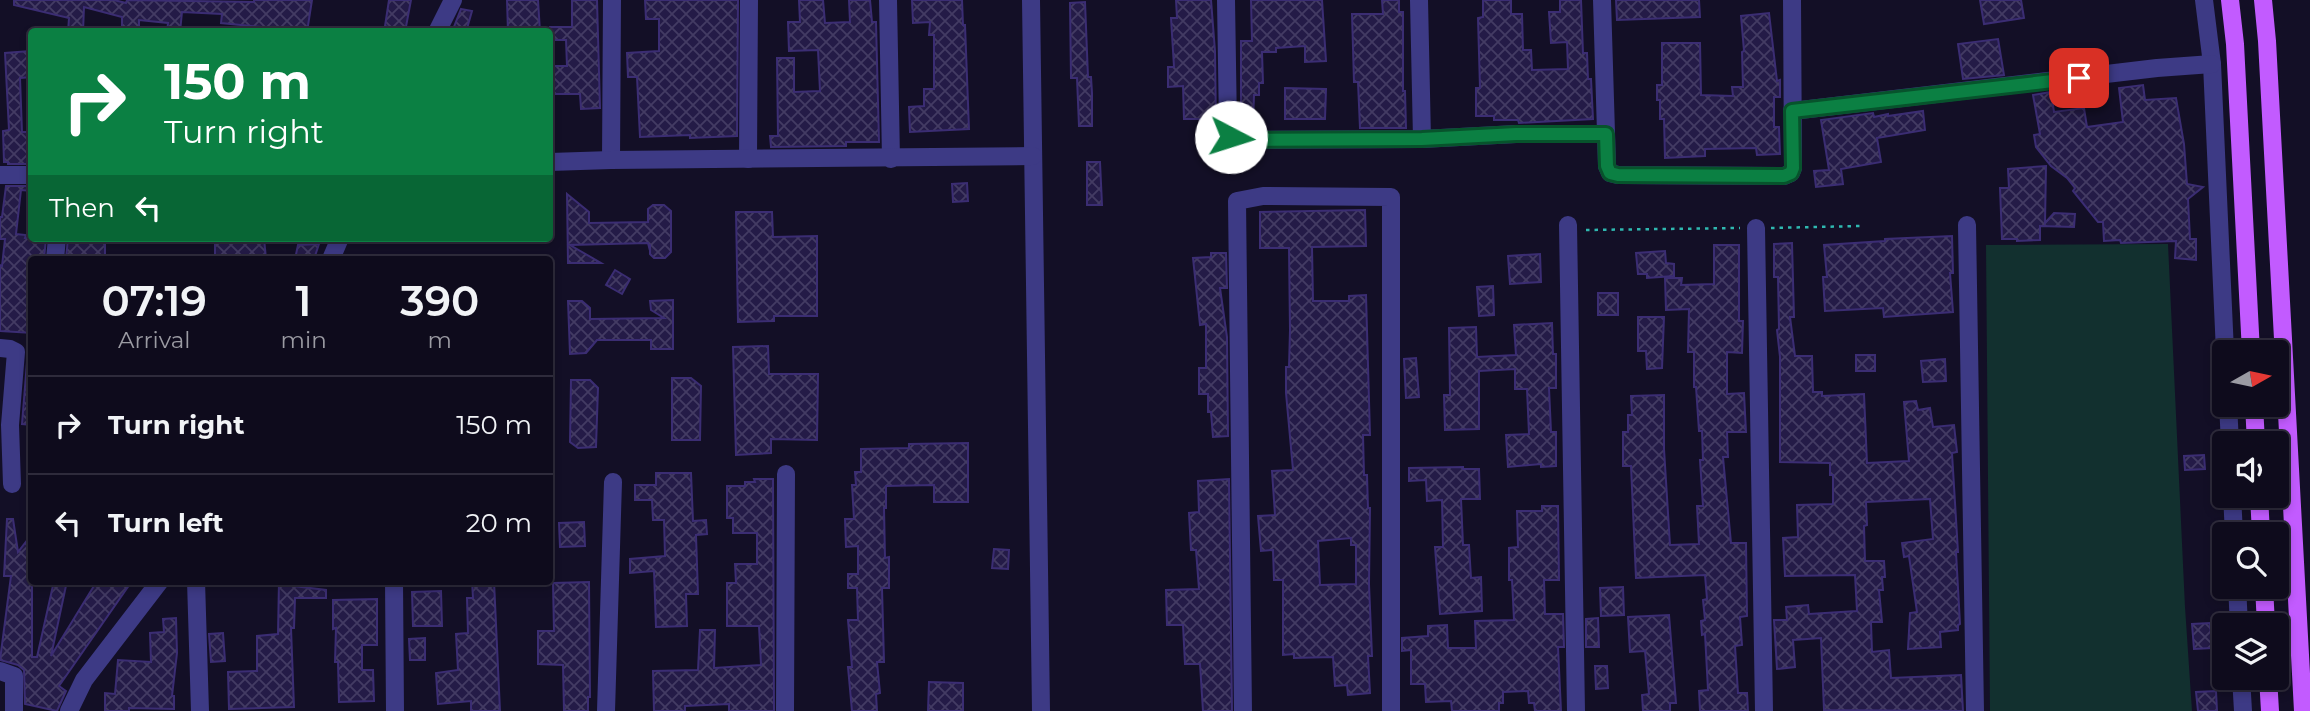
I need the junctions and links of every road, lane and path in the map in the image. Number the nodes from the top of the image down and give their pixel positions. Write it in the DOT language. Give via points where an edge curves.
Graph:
graph roads {
  1 [pos="453,0"];
  2 [pos="612,0"];
  3 [pos="749,0"];
  4 [pos="888,0"];
  5 [pos="1031,0"];
  6 [pos="1226,0"];
  7 [pos="1419,0"];
  8 [pos="1602,0"];
  9 [pos="1792,0"];
  10 [pos="2204,0"];
  11 [pos="2230,0"];
  12 [pos="2263,0"];
  13 [pos="439,28"];
  14 [pos="2212,64"];
  15 [pos="1792,111"];
  16 [pos="1606,134"];
  17 [pos="1422,139"];
  18 [pos="1033,156"];
  19 [pos="748,159"];
  20 [pos="891,159"];
  21 [pos="611,160"];
  22 [pos="553,162"];
  23 [pos="0,175"];
  24 [pos="28,175"];
  25 [pos="1967,225"];
  26 [pos="1861,226"];
  27 [pos="1568,227"];
  28 [pos="1756,228"];
  29 [pos="2224,340"];
  30 [pos="2250,340"];
  31 [pos="0,348"];
  32 [pos="786,474"];
  33 [pos="613,482"];
  34 [pos="12,484"];
  35 [pos="157,585"];
  36 [pos="196,585"];
  37 [pos="394,585"];
  38 [pos="0,671"];
  39 [pos="2242,690"];
  40 [pos="2269,690"];
  41 [pos="13,711"];
  42 [pos="69,711"];
  43 [pos="200,711"];
  44 [pos="395,711"];
  45 [pos="606,711"];
  46 [pos="785,711"];
  47 [pos="1041,711"];
  48 [pos="1243,711"];
  49 [pos="1391,711"];
  50 [pos="1576,711"];
  51 [pos="1764,711"];
  52 [pos="1975,711"];
  53 [pos="2243,711"];
  54 [pos="2270,711"];
  55 [pos="2302,711"];
  1 -- 13 [label="street"];
  2 -- 21 [label="street"];
  3 -- 19 [label="street"];
  4 -- 20 [label="street"];
  5 -- 18 [label="street"];
  6 -- 17 [label="street" via="1231,137"];
  7 -- 17 [label="street"];
  8 -- 16 [label="street"];
  9 -- 15 [label="street"];
  10 -- 14 [label="street"];
  11 -- 30 [label="main road"];
  12 -- 55 [label="main road"];
  14 -- 15 [label="street"];
  14 -- 29 [label="street"];
  15 -- 16 [label="street" via="1793,168 1784,176 1618,175 1610,173 1607,166"];
  16 -- 17 [label="street"];
  18 -- 20 [label="street"];
  18 -- 47 [label="street"];
  19 -- 20 [label="street"];
  19 -- 21 [label="street"];
  21 -- 22 [label="street"];
  23 -- 24 [label="street"];
  25 -- 52 [label="street"];
  26 -- 28 [label="path"];
  27 -- 28 [label="path"];
  27 -- 50 [label="street"];
  28 -- 51 [label="street"];
  31 -- 34 [label="street" via="16,352 10,425"];
  32 -- 46 [label="street"];
  33 -- 45 [label="street"];
  35 -- 42 [label="street" via="84,680"];
  36 -- 43 [label="street"];
  37 -- 44 [label="street"];
  38 -- 41 [label="street" via="14,676"];
  39 -- 53 [label="street"];
  40 -- 54 [label="main road"];
  48 -- 49 [label="street" via="1237,201 1263,196 1391,197"];
}
